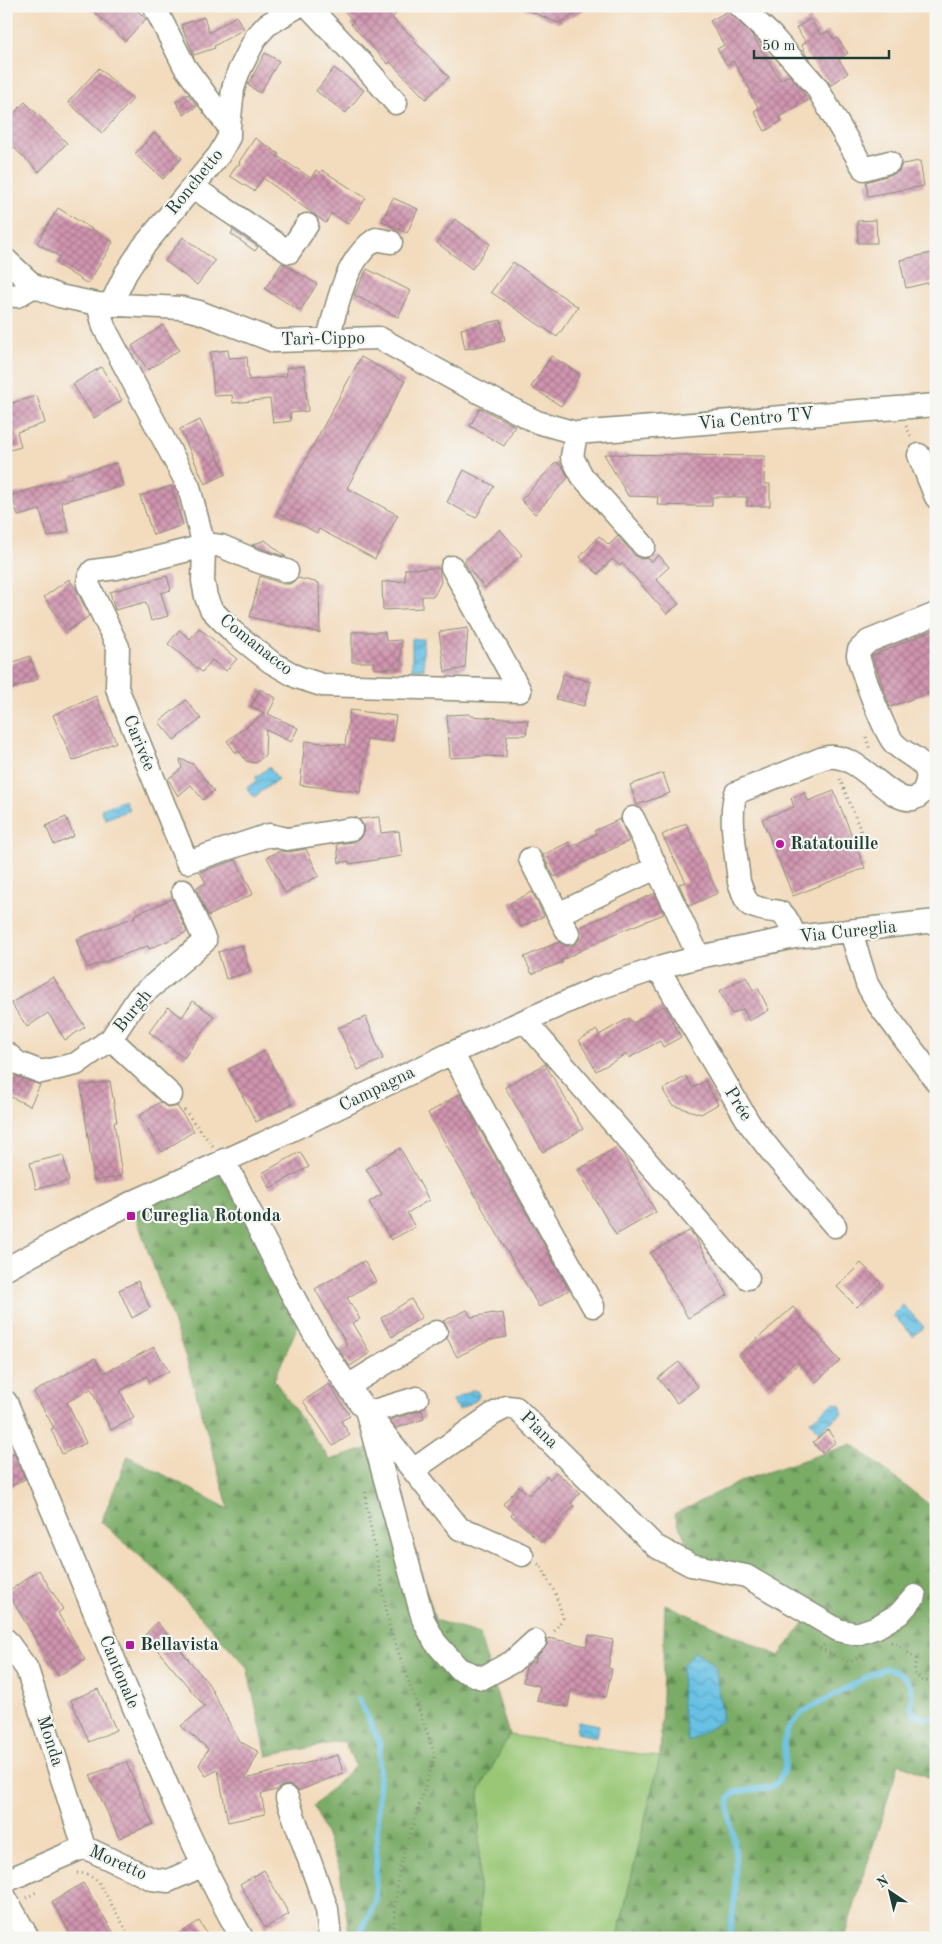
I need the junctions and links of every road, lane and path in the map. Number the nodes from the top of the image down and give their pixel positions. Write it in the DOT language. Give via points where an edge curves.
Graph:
graph roads {
  1 [pos="154,6"];
  2 [pos="298,6"];
  3 [pos="308,6"];
  4 [pos="740,6"];
  5 [pos="396,103"];
  6 [pos="229,127"];
  7 [pos="889,162"];
  8 [pos="193,187"];
  9 [pos="307,225"];
  10 [pos="390,242"];
  11 [pos="6,260"];
  12 [pos="34,286"];
  13 [pos="6,295"];
  14 [pos="105,304"];
  15 [pos="328,339"];
  16 [pos="936,405"];
  17 [pos="899,408"];
  18 [pos="576,433"];
  19 [pos="918,455"];
  20 [pos="936,497"];
  21 [pos="204,546"];
  22 [pos="644,546"];
  23 [pos="452,567"];
  24 [pos="287,571"];
  25 [pos="936,614"];
  26 [pos="823,758"];
  27 [pos="633,818"];
  28 [pos="351,829"];
  29 [pos="862,834"];
  30 [pos="530,860"];
  31 [pos="656,868"];
  32 [pos="183,891"];
  33 [pos="936,921"];
  34 [pos="851,932"];
  35 [pos="795,937"];
  36 [pos="761,945"];
  37 [pos="699,957"];
  38 [pos="658,968"];
  39 [pos="525,1021"];
  40 [pos="111,1039"];
  41 [pos="6,1053"];
  42 [pos="452,1053"];
  43 [pos="936,1081"];
  44 [pos="171,1095"];
  45 [pos="200,1128"];
  46 [pos="224,1160"];
  47 [pos="835,1226"];
  48 [pos="6,1269"];
  49 [pos="748,1278"];
  50 [pos="593,1306"];
  51 [pos="436,1332"];
  52 [pos="348,1386"];
  53 [pos="417,1398"];
  54 [pos="6,1402"];
  55 [pos="367,1413"];
  56 [pos="413,1470"];
  57 [pos="366,1482"];
  58 [pos="522,1555"];
  59 [pos="915,1596"];
  60 [pos="6,1640"];
  61 [pos="535,1641"];
  62 [pos="828,1643"];
  63 [pos="897,1644"];
  64 [pos="850,1662"];
  65 [pos="936,1682"];
  66 [pos="287,1798"];
  67 [pos="84,1847"];
  68 [pos="204,1865"];
  69 [pos="74,1872"];
  70 [pos="6,1881"];
  71 [pos="44,1887"];
  72 [pos="9,1903"];
  73 [pos="22,1936"];
  74 [pos="131,1938"];
  75 [pos="242,1938"];
  76 [pos="330,1938"];
  77 [pos="392,1938"];
  1 -- 6 [label="street, Ronchetto" via="185,67"];
  2 -- 6 [label="street" via="267,25 256,37 233,89"];
  3 -- 5 [label="street"];
  4 -- 7 [label="street" via="771,35 816,86 864,169"];
  6 -- 8 [label="street, Ronchetto" via="225,147"];
  8 -- 9 [label="street" via="289,252"];
  8 -- 14 [label="street, Ronchetto" via="143,247"];
  10 -- 15 [label="street" via="376,240 364,247 344,283"];
  11 -- 12 [label="street, Tarì-Cippo"];
  12 -- 13 [label="street" via="17,296"];
  12 -- 14 [label="street, Tarì-Cippo" via="59,296"];
  14 -- 15 [label="street, Tarì-Cippo" via="182,308 274,341"];
  14 -- 21 [label="street, Comanacco" via="104,327 189,487"];
  15 -- 18 [label="street, Tarì-Cippo" via="379,338 537,422"];
  16 -- 17 [label="street, Via Centro TV"];
  17 -- 18 [label="street, Via Centro TV"];
  17 -- 19 [label="path"];
  18 -- 22 [label="street" via="572,457 582,476"];
  19 -- 20 [label="street"];
  21 -- 23 [label="street, Comanacco" via="203,582 211,609 271,662 297,678 322,685 520,691"];
  21 -- 24 [label="street" via="221,546"];
  21 -- 28 [label="street, Carivée" via="93,571 88,584 118,647 117,688 187,862 269,835 287,839"];
  25 -- 26 [label="street" via="869,641 859,650 858,656 893,742 922,764 925,770 926,781 920,795 913,799 902,798 847,760"];
  26 -- 29 [label="path" via="829,774 837,771"];
  26 -- 35 [label="street" via="736,793 733,804 739,882 745,898 755,907 784,914"];
  27 -- 31 [label="street"];
  30 -- 31 [label="street" via="563,923"];
  31 -- 37 [label="street"];
  32 -- 40 [label="street, Burgh" via="205,941 138,998"];
  33 -- 34 [label="street, Via Cureglia"];
  34 -- 35 [label="street, Via Cureglia"];
  34 -- 43 [label="street" via="866,984"];
  35 -- 36 [label="street, Via Cureglia"];
  36 -- 37 [label="street, Campagna"];
  37 -- 38 [label="street, Campagna"];
  38 -- 39 [label="street, Campagna" via="596,989"];
  38 -- 47 [label="street, Prée" via="749,1123"];
  39 -- 42 [label="street, Campagna"];
  39 -- 49 [label="street"];
  40 -- 41 [label="street, Burgh" via="76,1064 41,1072 18,1063"];
  40 -- 44 [label="street"];
  42 -- 46 [label="street, Campagna"];
  42 -- 50 [label="street"];
  44 -- 45 [label="path"];
  46 -- 48 [label="street, Campagna" via="82,1228"];
  46 -- 52 [label="street" via="303,1314"];
  51 -- 52 [label="street"];
  52 -- 55 [label="street"];
  53 -- 55 [label="street"];
  54 -- 68 [label="street, Cantonale" via="143,1730"];
  55 -- 56 [label="street"];
  55 -- 61 [label="street" via="424,1619 435,1642 459,1669 482,1678 512,1662"];
  56 -- 58 [label="street" via="460,1529"];
  56 -- 59 [label="street, Piana" via="493,1414 507,1407 516,1408 654,1546 691,1565 746,1576 838,1630 857,1634 899,1614"];
  57 -- 77 [label="path" via="366,1502 390,1629 435,1755 399,1869"];
  58 -- 61 [label="path" via="541,1566 556,1595 563,1618 552,1635"];
  60 -- 67 [label="street, Monda" via="27,1669"];
  62 -- 64 [label="path" via="820,1648"];
  63 -- 65 [label="path" via="916,1659 914,1673 923,1681"];
  66 -- 76 [label="street" via="327,1909"];
  67 -- 68 [label="street, Moretto" via="152,1879 168,1881"];
  67 -- 70 [label="street, Moretto"];
  68 -- 75 [label="street, Cantonale"];
  69 -- 74 [label="path" via="87,1874 98,1881"];
  71 -- 72 [label="path"];
  72 -- 73 [label="street"];
}
